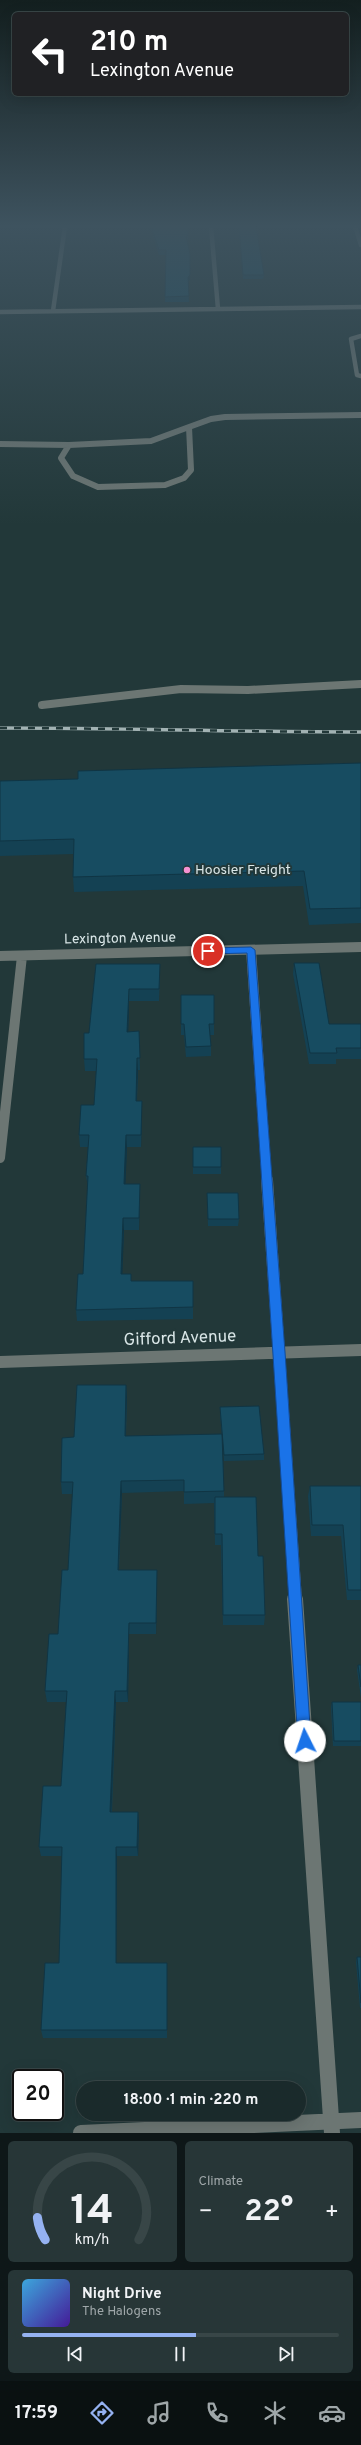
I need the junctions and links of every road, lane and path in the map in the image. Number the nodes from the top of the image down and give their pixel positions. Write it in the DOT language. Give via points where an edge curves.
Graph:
graph roads {
  1 [pos="361,336"];
  2 [pos="361,376"];
  3 [pos="361,415"];
  4 [pos="189,427"];
  5 [pos="0,444"];
  6 [pos="69,445"];
  7 [pos="361,684"];
  8 [pos="42,705"];
  9 [pos="361,947"];
  10 [pos="251,950"];
  11 [pos="0,956"];
  12 [pos="22,956"];
  13 [pos="0,1158"];
  14 [pos="361,1350"];
  15 [pos="280,1352"];
  16 [pos="0,1362"];
  17 [pos="361,2120"];
  18 [pos="332,2127"];
  19 [pos="81,2133"];
  1 -- 2 [label="street" via="351,339 357,376"];
  3 -- 4 [label="street" via="225,417"];
  4 -- 6 [label="street" via="151,441"];
  4 -- 6 [label="street" via="192,470 184,478 165,485 98,487 73,476 61,458"];
  5 -- 6 [label="street"];
  7 -- 8 [label="street" via="248,690 181,689"];
  9 -- 10 [label="street, Lexington Avenue"];
  10 -- 12 [label="street, Lexington Avenue"];
  10 -- 15 [label="street"];
  11 -- 12 [label="street, Lexington Avenue"];
  12 -- 13 [label="street"];
  14 -- 15 [label="street, Gifford Avenue"];
  15 -- 16 [label="street, Gifford Avenue"];
  15 -- 18 [label="street"];
  17 -- 18 [label="street"];
  18 -- 19 [label="street"];
}
